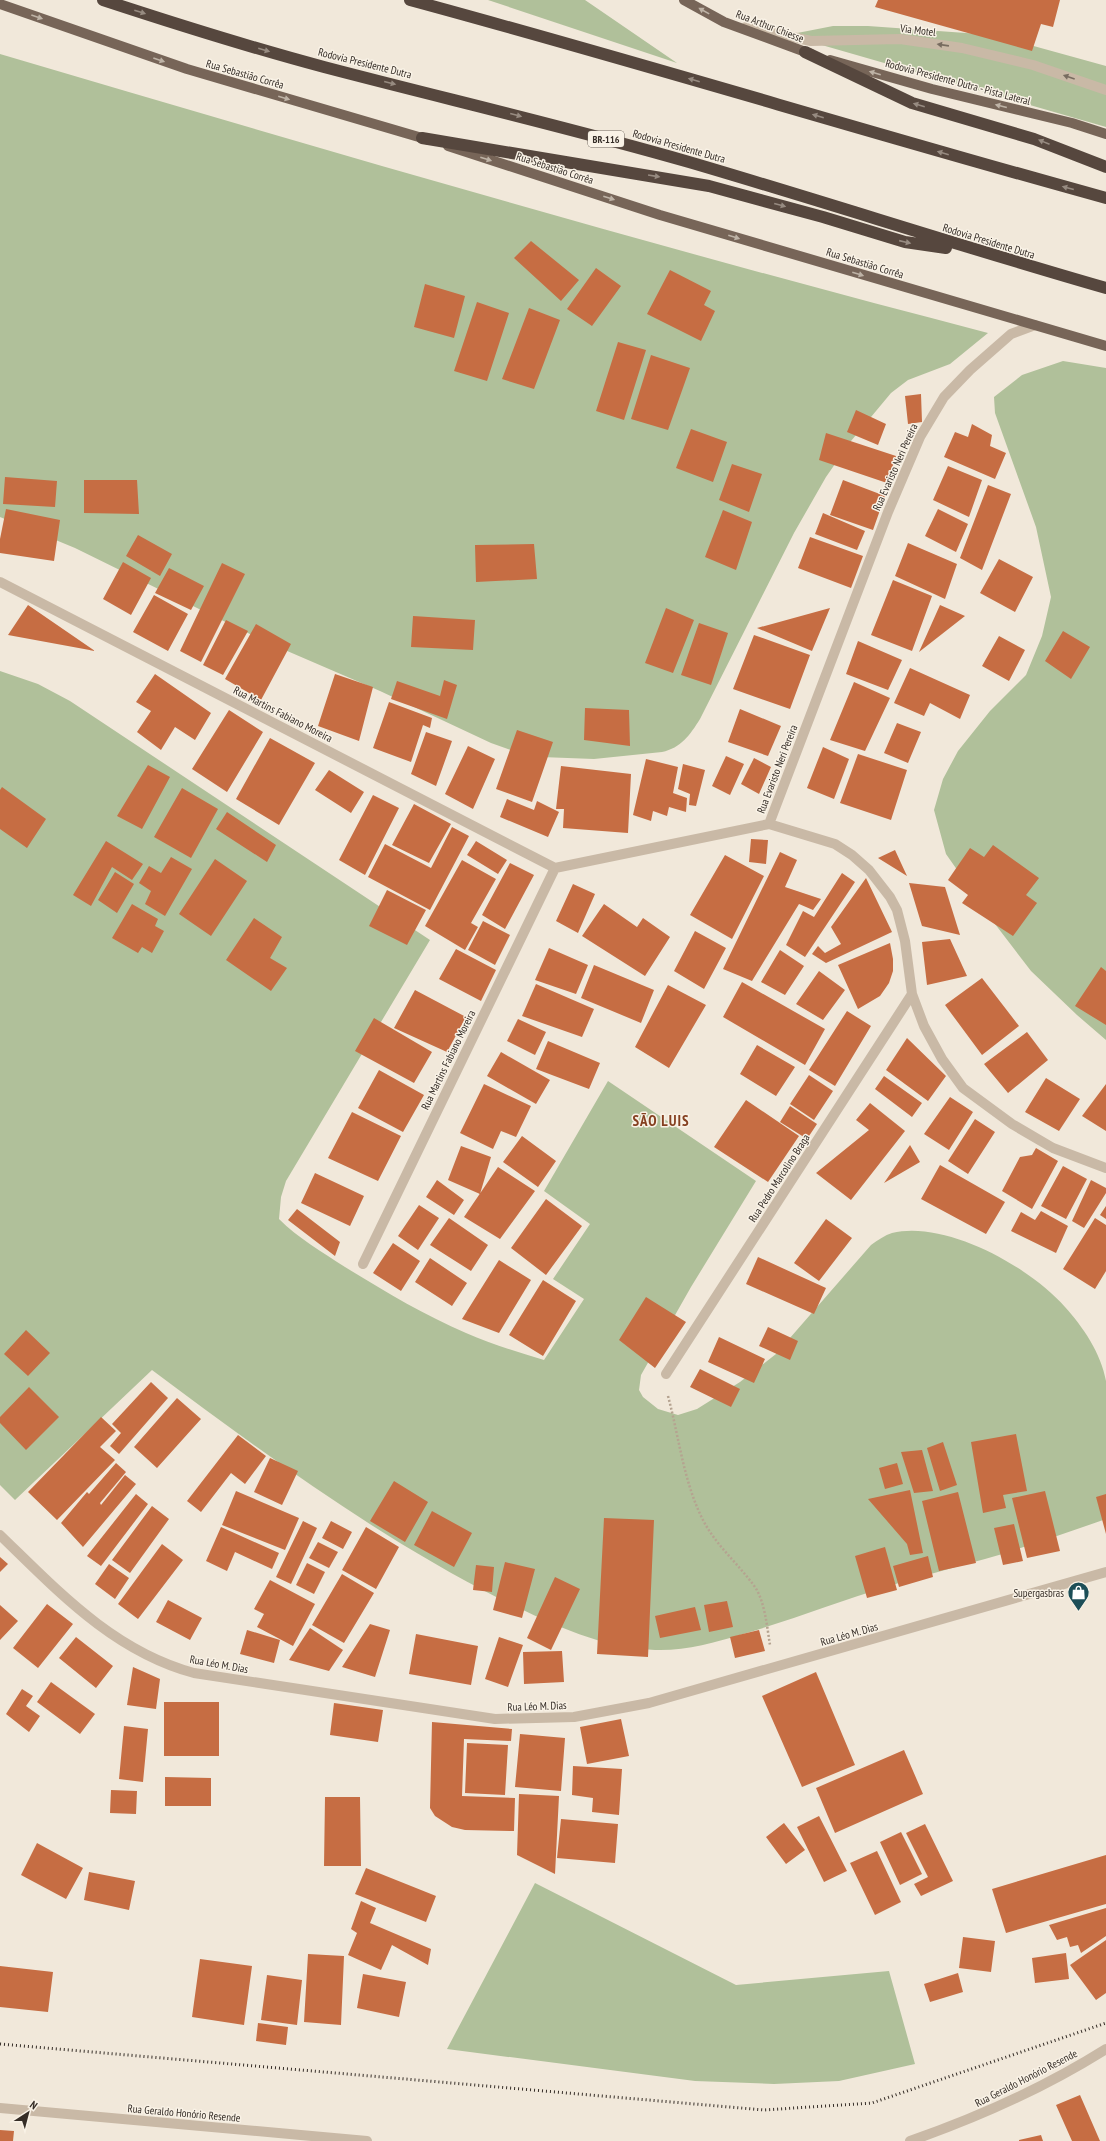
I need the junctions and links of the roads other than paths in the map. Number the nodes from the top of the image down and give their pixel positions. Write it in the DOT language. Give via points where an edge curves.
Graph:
graph roads {
  1 [pos="103,0"];
  2 [pos="410,0"];
  3 [pos="684,0"];
  4 [pos="0,4"];
  5 [pos="724,22"];
  6 [pos="805,52"];
  7 [pos="1106,90"];
  8 [pos="1106,134"];
  9 [pos="422,138"];
  10 [pos="1106,167"];
  11 [pos="1106,198"];
  12 [pos="983,253"];
  13 [pos="1106,288"];
  14 [pos="1035,325"];
  15 [pos="1106,346"];
  16 [pos="0,582"];
  17 [pos="769,824"];
  18 [pos="555,868"];
  19 [pos="912,994"];
  20 [pos="1106,1168"];
  21 [pos="363,1264"];
  22 [pos="666,1374"];
  23 [pos="0,1535"];
  24 [pos="1106,1572"];
  25 [pos="1106,2049"];
  26 [pos="0,2108"];
  27 [pos="366,2141"];
  28 [pos="910,2141"];
  1 -- 12 [label="highway, Rodovia Presidente Dutra / BR-116, one-way" via="189,29 324,67 464,101 689,162"];
  11 -- 2 [label="highway, one-way" via="590,49"];
  5 -- 3 [label="main road, Rua Arthur Chiesse, one-way"];
  4 -- 9 [label="main road, Rua Sebastião Corrêa, one-way" via="187,69"];
  5 -- 6 [label="main road, Rua Arthur Chiesse"];
  7 -- 5 [label="street, Via Motel, one-way" via="1033,65 962,48 900,40 811,41"];
  8 -- 6 [label="main road, Rodovia Presidente Dutra - Pista Lateral, one-way" via="1072,123 932,89"];
  10 -- 6 [label="highway, one-way" via="1034,139 912,103"];
  9 -- 12 [label="highway, one-way" via="709,186 905,242"];
  9 -- 14 [label="main road, Rua Sebastião Corrêa, one-way" via="660,215"];
  12 -- 13 [label="highway, Rodovia Presidente Dutra / BR-116"];
  14 -- 15 [label="main road, Rua Sebastião Corrêa"];
  14 -- 17 [label="street, Rua Evaristo Neri Pereira" via="1011,334 970,370 944,397 920,436 888,512"];
  16 -- 18 [label="street, Rua Martins Fabiano Moreira"];
  17 -- 18 [label="street"];
  17 -- 19 [label="street, Rua Evaristo Neri Pereira" via="835,844 852,855 883,886 897,910 905,941"];
  18 -- 21 [label="street, Rua Martins Fabiano Moreira"];
  19 -- 20 [label="street, Rua Evaristo Neri Pereira" via="924,1026 942,1059 963,1088 1012,1124 1053,1148"];
  19 -- 22 [label="street, Rua Pedro Marcolino Braga"];
  23 -- 24 [label="street, Rua Léo M. Dias" via="87,1618 142,1654 176,1668 194,1673 495,1719 574,1717 649,1703"];
  25 -- 28 [label="street, Rua Geraldo Honório Resende" via="1068,2073 997,2109"];
  26 -- 27 [label="street, Rua Geraldo Honório Resende"];
}
